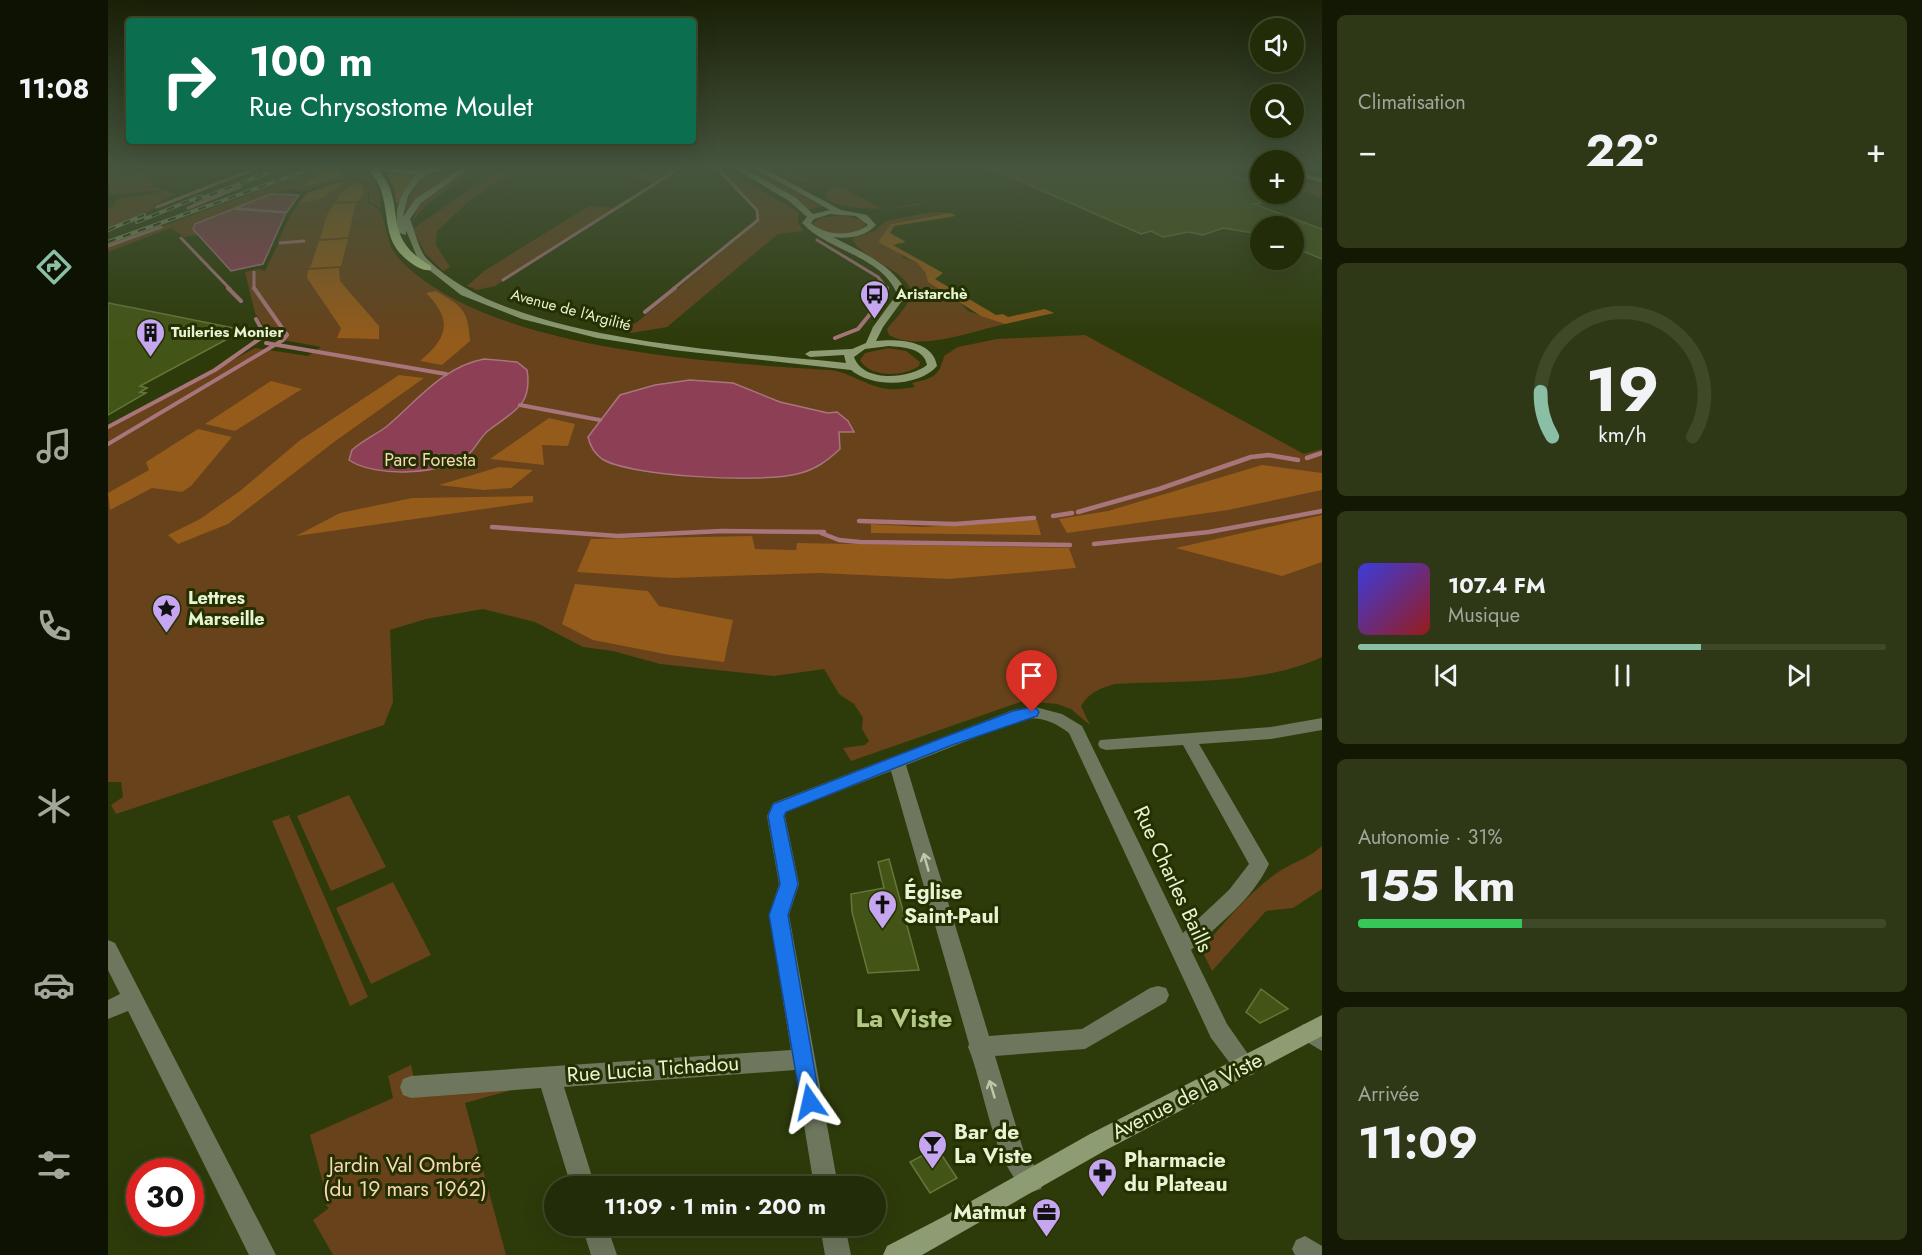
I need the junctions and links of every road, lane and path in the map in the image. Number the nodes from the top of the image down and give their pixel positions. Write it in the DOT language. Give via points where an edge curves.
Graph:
graph roads {
  1 [pos="392,225"];
  2 [pos="401,225"];
  3 [pos="407,225"];
  4 [pos="808,225"];
  5 [pos="869,225"];
  6 [pos="814,230"];
  7 [pos="856,233"];
  8 [pos="414,250"];
  9 [pos="868,262"];
  10 [pos="427,268"];
  11 [pos="877,332"];
  12 [pos="870,344"];
  13 [pos="898,344"];
  14 [pos="852,352"];
  15 [pos="746,355"];
  16 [pos="852,367"];
  17 [pos="1322,724"];
  18 [pos="1188,739"];
  19 [pos="1106,744"];
  20 [pos="897,763"];
  21 [pos="108,949"];
  22 [pos="1179,949"];
  23 [pos="1158,995"];
  24 [pos="132,999"];
  25 [pos="108,1010"];
  26 [pos="1318,1033"];
  27 [pos="979,1047"];
  28 [pos="802,1059"];
  29 [pos="1246,1067"];
  30 [pos="549,1076"];
  31 [pos="411,1087"];
  32 [pos="580,1176"];
  33 [pos="824,1176"];
  34 [pos="1032,1180"];
  35 [pos="598,1236"];
  36 [pos="835,1236"];
  37 [pos="263,1255"];
  38 [pos="604,1255"];
  39 [pos="838,1255"];
  40 [pos="896,1255"];
  1 -- 10 [label="highway" via="394,237 406,254"];
  2 -- 8 [label="street"];
  3 -- 8 [label="street, Avenue de l'Argilité"];
  4 -- 6 [label="street"];
  5 -- 7 [label="street"];
  6 -- 7 [label="street"];
  6 -- 9 [label="street"];
  7 -- 9 [label="street" via="846,240"];
  8 -- 10 [label="street, Avenue de l'Argilité"];
  9 -- 11 [label="street" via="895,278 902,288"];
  10 -- 15 [label="street, Avenue de l'Argilité" via="483,301 546,322 639,343"];
  11 -- 12 [label="street"];
  11 -- 13 [label="street"];
  12 -- 13 [label="street"];
  12 -- 14 [label="street"];
  13 -- 16 [label="street, Avenue de l'Argilité" via="920,349 930,356 933,361 929,371 893,379 868,375"];
  14 -- 15 [label="street, Avenue de l'Argilité"];
  14 -- 16 [label="street"];
  15 -- 16 [label="street, Avenue de l'Argilité"];
  17 -- 18 [label="street" via="1271,733"];
  18 -- 19 [label="street"];
  18 -- 22 [label="street" via="1259,864 1236,895"];
  20 -- 22 [label="street, Rue Charles Baills" via="1019,714 1040,712 1070,725 1080,737"];
  27 -- 20 [label="street, one-way"];
  20 -- 28 [label="street" via="787,804 779,808 776,816 789,884 778,915"];
  21 -- 24 [label="street"];
  22 -- 29 [label="street, Rue Charles Baills" via="1219,1031"];
  23 -- 27 [label="street" via="1085,1039"];
  24 -- 25 [label="street"];
  24 -- 37 [label="street"];
  26 -- 29 [label="street, Avenue de la Viste"];
  34 -- 27 [label="street, one-way" via="1012,1155"];
  28 -- 30 [label="street, Rue Lucia Tichadou"];
  28 -- 33 [label="street"];
  29 -- 34 [label="street, Avenue de la Viste"];
  30 -- 31 [label="street"];
  30 -- 32 [label="street, Rue Lucia Tichadou"];
  34 -- 40 [label="street, Avenue de la Viste"];
  35 -- 38 [label="street"];
  36 -- 39 [label="street"];
}
